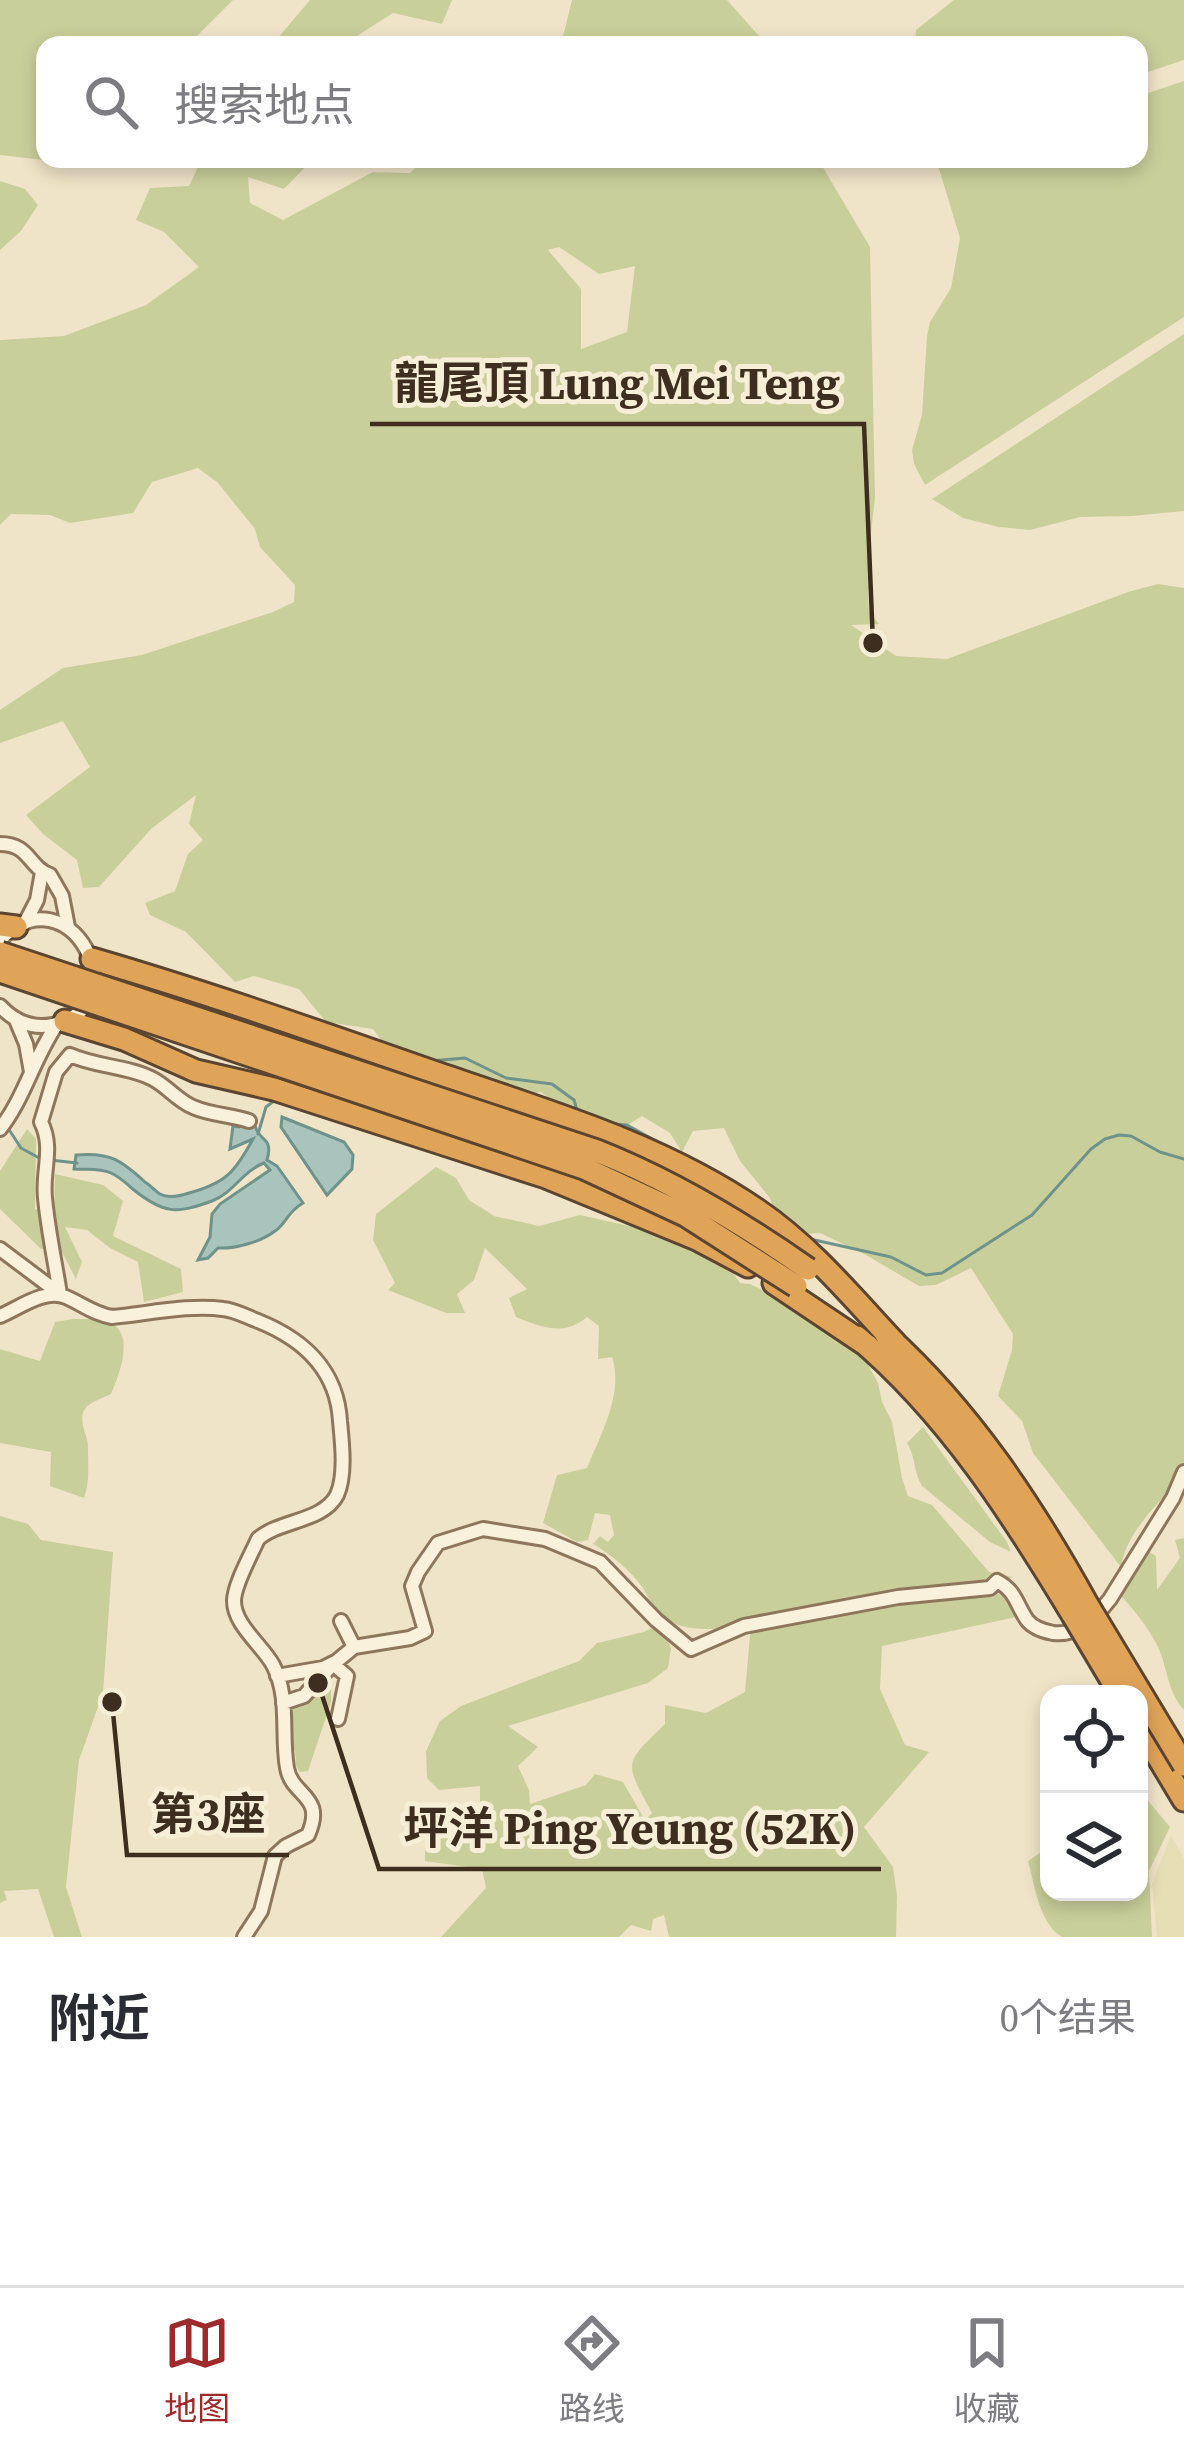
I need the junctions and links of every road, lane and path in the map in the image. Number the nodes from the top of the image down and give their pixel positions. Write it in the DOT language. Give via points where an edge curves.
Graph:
graph roads {
  1 [pos="0,844"];
  2 [pos="42,872"];
  3 [pos="68,927"];
  4 [pos="10,929"];
  5 [pos="0,953"];
  6 [pos="92,958"];
  7 [pos="0,971"];
  8 [pos="0,1006"];
  9 [pos="16,1020"];
  10 [pos="61,1022"];
  11 [pos="31,1073"];
  12 [pos="249,1121"];
  13 [pos="0,1129"];
  14 [pos="0,1250"];
  15 [pos="802,1277"];
  16 [pos="61,1294"];
  17 [pos="0,1316"];
  18 [pos="1184,1472"];
  19 [pos="1080,1610"];
  20 [pos="341,1621"];
  21 [pos="354,1647"];
  22 [pos="333,1664"];
  23 [pos="277,1676"];
  24 [pos="1116,1685"];
  25 [pos="284,1703"];
  26 [pos="338,1719"];
  27 [pos="1148,1741"];
  28 [pos="1184,1765"];
  29 [pos="1184,1800"];
  30 [pos="244,1937"];
  1 -- 2 [label="street" via="26,852"];
  2 -- 3 [label="street" via="56,883"];
  2 -- 4 [label="street" via="37,900"];
  3 -- 4 [label="street"];
  3 -- 6 [label="street"];
  5 -- 15 [label="highway, bridge" via="619,1160 720,1211"];
  6 -- 10 [label="street" via="88,999"];
  6 -- 15 [label="highway" via="637,1144 755,1208"];
  7 -- 15 [label="highway, bridge" via="584,1168"];
  8 -- 9 [label="street"];
  9 -- 10 [label="street"];
  9 -- 11 [label="street"];
  10 -- 11 [label="street"];
  10 -- 15 [label="highway" via="603,1198 733,1257"];
  11 -- 13 [label="street"];
  12 -- 16 [label="street" via="199,1110 152,1078 70,1055 56,1072 41,1123 49,1138 44,1198"];
  14 -- 16 [label="street"];
  15 -- 19 [label="highway" via="935,1415"];
  15 -- 19 [label="highway" via="895,1343 941,1391 1038,1519"];
  16 -- 17 [label="street"];
  16 -- 23 [label="street" via="112,1317 222,1308 310,1351 331,1381 340,1412 338,1490 314,1513 258,1539 235,1594 233,1605"];
  18 -- 21 [label="street" via="1110,1599 1076,1632 1029,1624 1015,1595 997,1582 744,1626 691,1649 600,1562 545,1539 482,1529 438,1543 418,1572 412,1586 425,1631"];
  19 -- 24 [label="highway, bridge"];
  19 -- 28 [label="highway, bridge"];
  20 -- 21 [label="street"];
  21 -- 22 [label="street"];
  22 -- 23 [label="street"];
  22 -- 25 [label="street" via="304,1696"];
  22 -- 26 [label="street" via="347,1676"];
  23 -- 25 [label="street"];
  25 -- 30 [label="street" via="287,1772 311,1802 313,1820 306,1837 275,1856 261,1911"];
  27 -- 29 [label="highway"];
}
